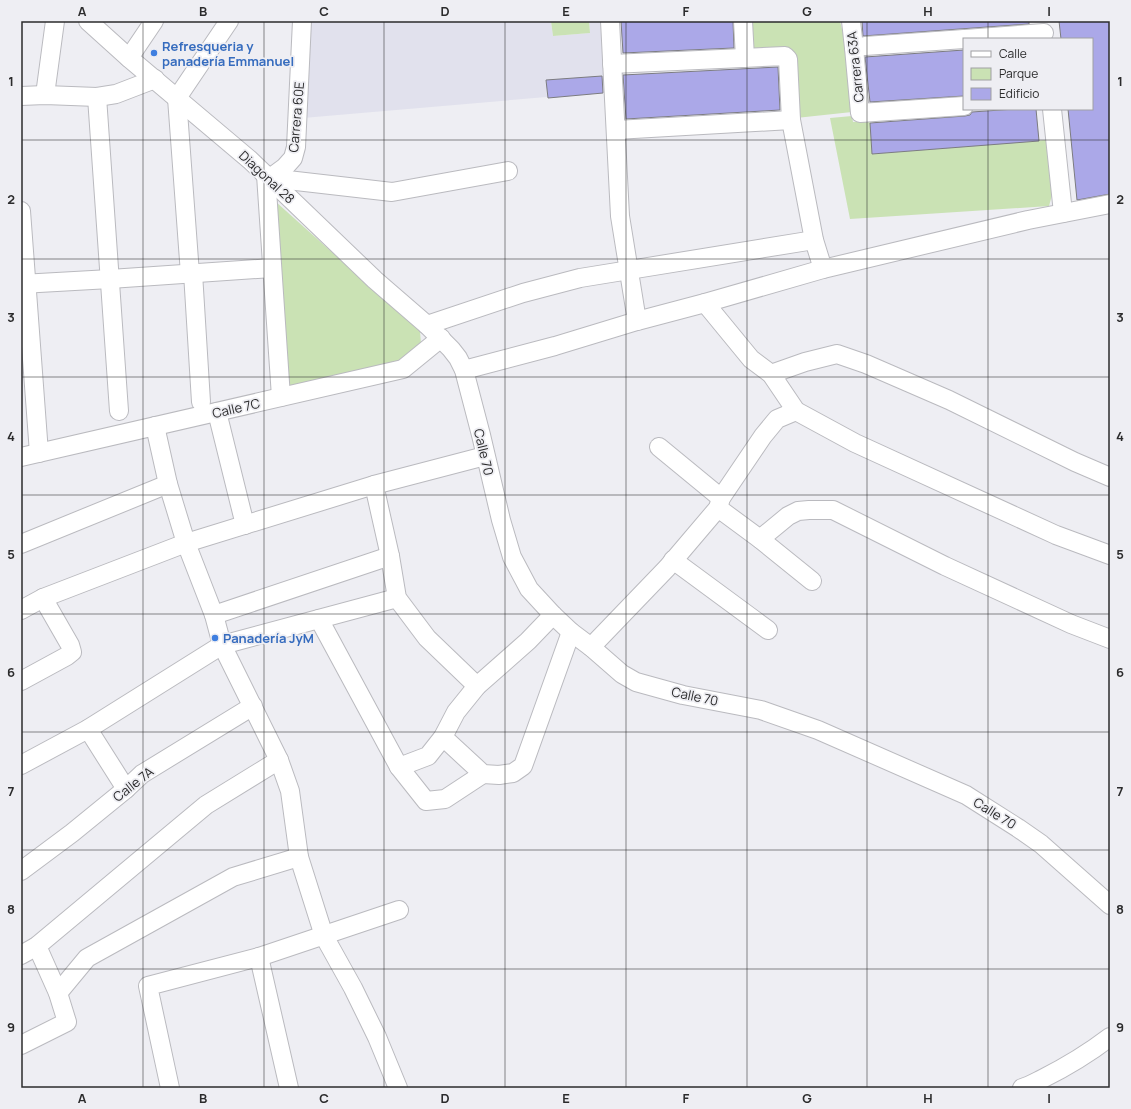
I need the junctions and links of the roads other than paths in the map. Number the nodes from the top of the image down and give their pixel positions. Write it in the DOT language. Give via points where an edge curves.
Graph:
graph roads {
  1 [pos="55,21"];
  2 [pos="88,21"];
  3 [pos="154,21"];
  4 [pos="229,21"];
  5 [pos="302,21"];
  6 [pos="610,21"];
  7 [pos="743,21"];
  8 [pos="851,21"];
  9 [pos="1044,31"];
  10 [pos="974,38"];
  11 [pos="963,39"];
  12 [pos="854,48"];
  13 [pos="129,58"];
  14 [pos="745,58"];
  15 [pos="612,64"];
  16 [pos="155,79"];
  17 [pos="45,95"];
  18 [pos="21,96"];
  19 [pos="97,97"];
  20 [pos="177,98"];
  21 [pos="963,106"];
  22 [pos="1052,110"];
  23 [pos="791,120"];
  24 [pos="616,130"];
  25 [pos="508,171"];
  26 [pos="268,176"];
  27 [pos="1110,204"];
  28 [pos="21,210"];
  29 [pos="1063,213"];
  30 [pos="814,240"];
  31 [pos="272,268"];
  32 [pos="823,269"];
  33 [pos="628,270"];
  34 [pos="192,273"];
  35 [pos="110,279"];
  36 [pos="24,284"];
  37 [pos="705,303"];
  38 [pos="637,321"];
  39 [pos="427,325"];
  40 [pos="440,338"];
  41 [pos="464,370"];
  42 [pos="771,374"];
  43 [pos="281,397"];
  44 [pos="201,402"];
  45 [pos="119,411"];
  46 [pos="796,411"];
  47 [pos="217,412"];
  48 [pos="155,426"];
  49 [pos="659,446"];
  50 [pos="39,453"];
  51 [pos="485,456"];
  52 [pos="21,457"];
  53 [pos="1110,477"];
  54 [pos="168,484"];
  55 [pos="374,486"];
  56 [pos="719,503"];
  57 [pos="245,525"];
  58 [pos="760,539"];
  59 [pos="186,543"];
  60 [pos="21,544"];
  61 [pos="1110,555"];
  62 [pos="390,556"];
  63 [pos="673,560"];
  64 [pos="812,581"];
  65 [pos="43,598"];
  66 [pos="397,598"];
  67 [pos="21,610"];
  68 [pos="214,615"];
  69 [pos="553,615"];
  70 [pos="319,619"];
  71 [pos="768,630"];
  72 [pos="571,632"];
  73 [pos="1110,639"];
  74 [pos="222,645"];
  75 [pos="591,647"];
  76 [pos="21,681"];
  77 [pos="477,686"];
  78 [pos="253,706"];
  79 [pos="88,729"];
  80 [pos="442,738"];
  81 [pos="279,760"];
  82 [pos="21,765"];
  83 [pos="399,767"];
  84 [pos="483,774"];
  85 [pos="126,789"];
  86 [pos="299,857"];
  87 [pos="21,871"];
  88 [pos="1110,905"];
  89 [pos="399,910"];
  90 [pos="324,936"];
  91 [pos="37,946"];
  92 [pos="21,956"];
  93 [pos="259,958"];
  94 [pos="58,994"];
  95 [pos="1110,1037"];
  96 [pos="21,1044"];
  97 [pos="170,1088"];
  98 [pos="289,1088"];
  99 [pos="398,1088"];
  100 [pos="1022,1088"];
  1 -- 17 [label="street"];
  2 -- 13 [label="street, Diagonal 28"];
  3 -- 13 [label="street"];
  4 -- 20 [label="street"];
  5 -- 26 [label="street, Carrera 60E" via="296,147 293,158 285,167"];
  6 -- 15 [label="street"];
  7 -- 14 [label="street"];
  8 -- 12 [label="street, Carrera 63A"];
  9 -- 10 [label="street"];
  11 -- 12 [label="street"];
  12 -- 21 [label="street, Carrera 63A" via="860,113"];
  13 -- 16 [label="street, Diagonal 28"];
  14 -- 15 [label="street"];
  14 -- 23 [label="street" via="785,56 788,59"];
  15 -- 24 [label="street"];
  16 -- 19 [label="street" via="116,94"];
  16 -- 20 [label="street, Diagonal 28"];
  17 -- 18 [label="street"];
  17 -- 19 [label="street"];
  19 -- 35 [label="street"];
  20 -- 26 [label="street, Diagonal 28"];
  20 -- 34 [label="street"];
  22 -- 29 [label="street"];
  23 -- 24 [label="street"];
  23 -- 30 [label="street"];
  24 -- 33 [label="street" via="620,216"];
  25 -- 26 [label="street" via="392,192"];
  26 -- 31 [label="street"];
  26 -- 39 [label="street, Diagonal 28" via="375,280"];
  27 -- 29 [label="street"];
  28 -- 36 [label="street"];
  29 -- 32 [label="street"];
  30 -- 32 [label="street"];
  30 -- 33 [label="street"];
  31 -- 34 [label="street"];
  31 -- 43 [label="street"];
  32 -- 37 [label="street"];
  33 -- 38 [label="street"];
  33 -- 39 [label="street" via="580,278 497,301"];
  34 -- 35 [label="street"];
  34 -- 44 [label="street"];
  35 -- 36 [label="street"];
  35 -- 45 [label="street"];
  36 -- 50 [label="street"];
  37 -- 38 [label="street"];
  37 -- 42 [label="street" via="751,359"];
  38 -- 41 [label="street"];
  39 -- 40 [label="street, Diagonal 28"];
  40 -- 41 [label="street, Calle 70" via="458,358"];
  40 -- 43 [label="street, Calle 7C" via="403,369"];
  41 -- 51 [label="street, Calle 70"];
  42 -- 46 [label="street"];
  42 -- 53 [label="street" via="837,354 949,400"];
  43 -- 47 [label="street, Calle 7C"];
  46 -- 56 [label="street" via="776,419"];
  46 -- 61 [label="street" via="855,443 1049,532"];
  47 -- 48 [label="street, Calle 7C"];
  47 -- 57 [label="street"];
  48 -- 50 [label="street, Calle 7C"];
  48 -- 54 [label="street"];
  49 -- 56 [label="street"];
  50 -- 52 [label="street, Calle 7C"];
  51 -- 55 [label="street"];
  51 -- 69 [label="street, Calle 70" via="500,520 512,557 530,588"];
  54 -- 59 [label="street"];
  54 -- 60 [label="street"];
  55 -- 57 [label="street"];
  55 -- 62 [label="street"];
  56 -- 58 [label="street"];
  56 -- 63 [label="street"];
  57 -- 59 [label="street"];
  58 -- 64 [label="street"];
  58 -- 73 [label="street" via="798,511 833,510 945,566 1071,624"];
  59 -- 65 [label="street"];
  59 -- 68 [label="street"];
  62 -- 66 [label="street"];
  62 -- 68 [label="street"];
  63 -- 71 [label="street"];
  63 -- 75 [label="street"];
  65 -- 67 [label="street"];
  65 -- 76 [label="street" via="72,652"];
  66 -- 70 [label="street"];
  66 -- 77 [label="street" via="428,638"];
  68 -- 74 [label="street"];
  69 -- 72 [label="street, Calle 70"];
  69 -- 77 [label="street"];
  70 -- 74 [label="street"];
  70 -- 83 [label="street"];
  72 -- 75 [label="street, Calle 70"];
  72 -- 84 [label="street" via="523,766 513,773"];
  74 -- 78 [label="street"];
  74 -- 79 [label="street"];
  75 -- 88 [label="street, Calle 70" via="622,674 636,682 684,695 761,710 818,730 966,795 1041,844"];
  77 -- 80 [label="street" via="456,712"];
  78 -- 81 [label="street"];
  78 -- 85 [label="street, Calle 7A" via="142,774"];
  79 -- 82 [label="street"];
  79 -- 85 [label="street"];
  80 -- 83 [label="street" via="428,756"];
  80 -- 84 [label="street"];
  81 -- 86 [label="street" via="290,791"];
  81 -- 91 [label="street" via="206,805"];
  83 -- 84 [label="street" via="426,801 445,799"];
  85 -- 87 [label="street, Calle 7A"];
  86 -- 90 [label="street"];
  86 -- 94 [label="street" via="233,877 87,958"];
  89 -- 90 [label="street"];
  90 -- 93 [label="street"];
  90 -- 99 [label="street" via="377,1037"];
  91 -- 92 [label="street"];
  91 -- 94 [label="street"];
  93 -- 97 [label="street" via="148,986"];
  93 -- 98 [label="street"];
  94 -- 96 [label="street" via="67,1022"];
  95 -- 100 [label="street" via="1057,1072"];
}
